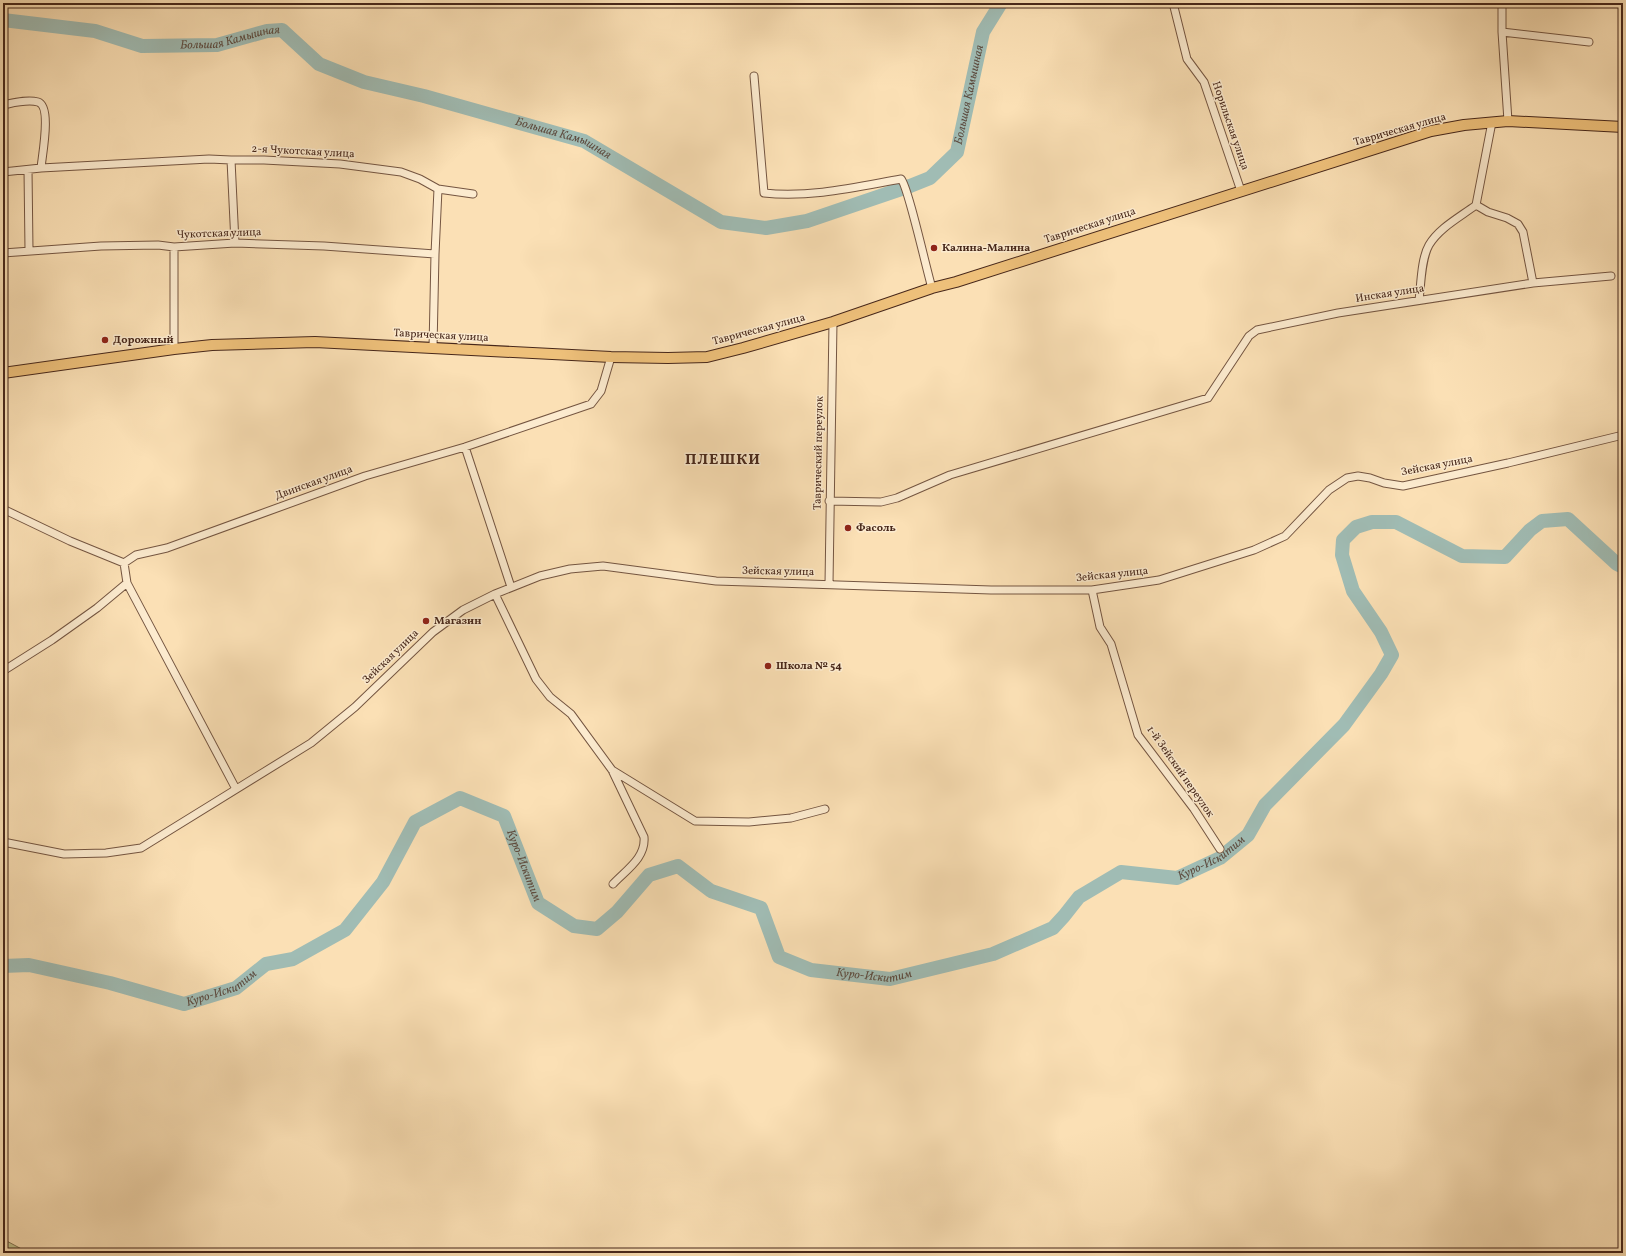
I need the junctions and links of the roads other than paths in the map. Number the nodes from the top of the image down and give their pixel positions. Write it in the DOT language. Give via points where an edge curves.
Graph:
graph roads {
  1 [pos="1173,3"];
  2 [pos="1502,3"];
  3 [pos="1502,32"];
  4 [pos="1589,42"];
  5 [pos="754,76"];
  6 [pos="3,105"];
  7 [pos="1508,121"];
  8 [pos="1492,122"];
  9 [pos="1623,127"];
  10 [pos="231,160"];
  11 [pos="41,168"];
  12 [pos="28,170"];
  13 [pos="3,172"];
  14 [pos="438,189"];
  15 [pos="1241,191"];
  16 [pos="473,194"];
  17 [pos="1476,205"];
  18 [pos="235,243"];
  19 [pos="174,247"];
  20 [pos="30,250"];
  21 [pos="3,252"];
  22 [pos="435,254"];
  23 [pos="1611,276"];
  24 [pos="1533,283"];
  25 [pos="932,288"];
  26 [pos="1419,300"];
  27 [pos="833,322"];
  28 [pos="433,348"];
  29 [pos="174,349"];
  30 [pos="611,357"];
  31 [pos="3,373"];
  32 [pos="1623,435"];
  33 [pos="465,447"];
  34 [pos="829,501"];
  35 [pos="3,509"];
  36 [pos="124,563"];
  37 [pos="127,583"];
  38 [pos="829,584"];
  39 [pos="511,588"];
  40 [pos="1092,590"];
  41 [pos="495,594"];
  42 [pos="3,671"];
  43 [pos="612,770"];
  44 [pos="236,789"];
  45 [pos="825,809"];
  46 [pos="3,842"];
  47 [pos="1220,849"];
  48 [pos="613,884"];
  1 -- 15 [label="street, Норильская улица" via="1187,59 1204,82"];
  2 -- 3 [label="street"];
  3 -- 4 [label="street"];
  3 -- 7 [label="street"];
  5 -- 25 [label="street" via="764,193 833,192 901,179 904,182"];
  6 -- 11 [label="street" via="30,101 42,104 46,118"];
  7 -- 8 [label="main road, Таврическая улица"];
  7 -- 9 [label="main road, Таврическая улица"];
  8 -- 15 [label="main road, Таврическая улица" via="1431,131"];
  8 -- 17 [label="street"];
  10 -- 11 [label="street, 2-я Чукотская улица"];
  10 -- 14 [label="street, 2-я Чукотская улица" via="340,164 401,172"];
  10 -- 18 [label="street"];
  11 -- 12 [label="street, 2-я Чукотская улица"];
  12 -- 13 [label="street, 2-я Чукотская улица"];
  12 -- 20 [label="street"];
  14 -- 16 [label="street"];
  14 -- 22 [label="street"];
  15 -- 25 [label="main road, Таврическая улица"];
  17 -- 24 [label="street" via="1518,224 1523,232"];
  17 -- 26 [label="street" via="1438,234 1428,246"];
  18 -- 19 [label="street, Чукотская улица"];
  18 -- 22 [label="street, Чукотская улица"];
  19 -- 20 [label="street, Чукотская улица" via="101,246"];
  19 -- 29 [label="street"];
  20 -- 21 [label="street, Чукотская улица"];
  22 -- 28 [label="street"];
  23 -- 24 [label="street, Инская улица"];
  24 -- 26 [label="street, Инская улица"];
  25 -- 27 [label="main road, Таврическая улица"];
  26 -- 34 [label="street, Инская улица" via="1257,330 1249,336 1208,398 950,475 897,498 881,502"];
  27 -- 30 [label="main road, Таврическая улица" via="707,357"];
  27 -- 34 [label="street, Таврический переулок"];
  28 -- 29 [label="main road, Таврическая улица" via="315,342 212,345"];
  28 -- 30 [label="main road, Таврическая улица"];
  29 -- 31 [label="main road, Таврическая улица"];
  30 -- 33 [label="street, Двинская улица" via="601,391 591,404"];
  32 -- 40 [label="street, Зейская улица" via="1403,486 1358,476 1347,478 1329,490 1285,536 1254,550 1159,580"];
  33 -- 36 [label="street, Двинская улица" via="365,476 167,548 136,555"];
  33 -- 39 [label="street"];
  34 -- 38 [label="street, Таврический переулок"];
  35 -- 36 [label="street"];
  36 -- 37 [label="street"];
  37 -- 42 [label="street" via="52,640"];
  37 -- 44 [label="street"];
  38 -- 39 [label="street, Зейская улица" via="716,581 603,566 570,569 540,576"];
  38 -- 40 [label="street, Зейская улица" via="991,590"];
  39 -- 41 [label="street, Зейская улица"];
  40 -- 47 [label="street, 1-й Зейский переулок" via="1100,627 1111,644 1138,735 1194,809"];
  41 -- 43 [label="street" via="536,679 550,697 571,714"];
  41 -- 44 [label="street, Зейская улица" via="463,610 433,632 355,707 311,743"];
  43 -- 45 [label="street" via="695,821 749,822 791,818"];
  43 -- 48 [label="street" via="644,837 643,851 638,859"];
  44 -- 46 [label="street, Зейская улица" via="141,848 106,853 64,854"];
}
